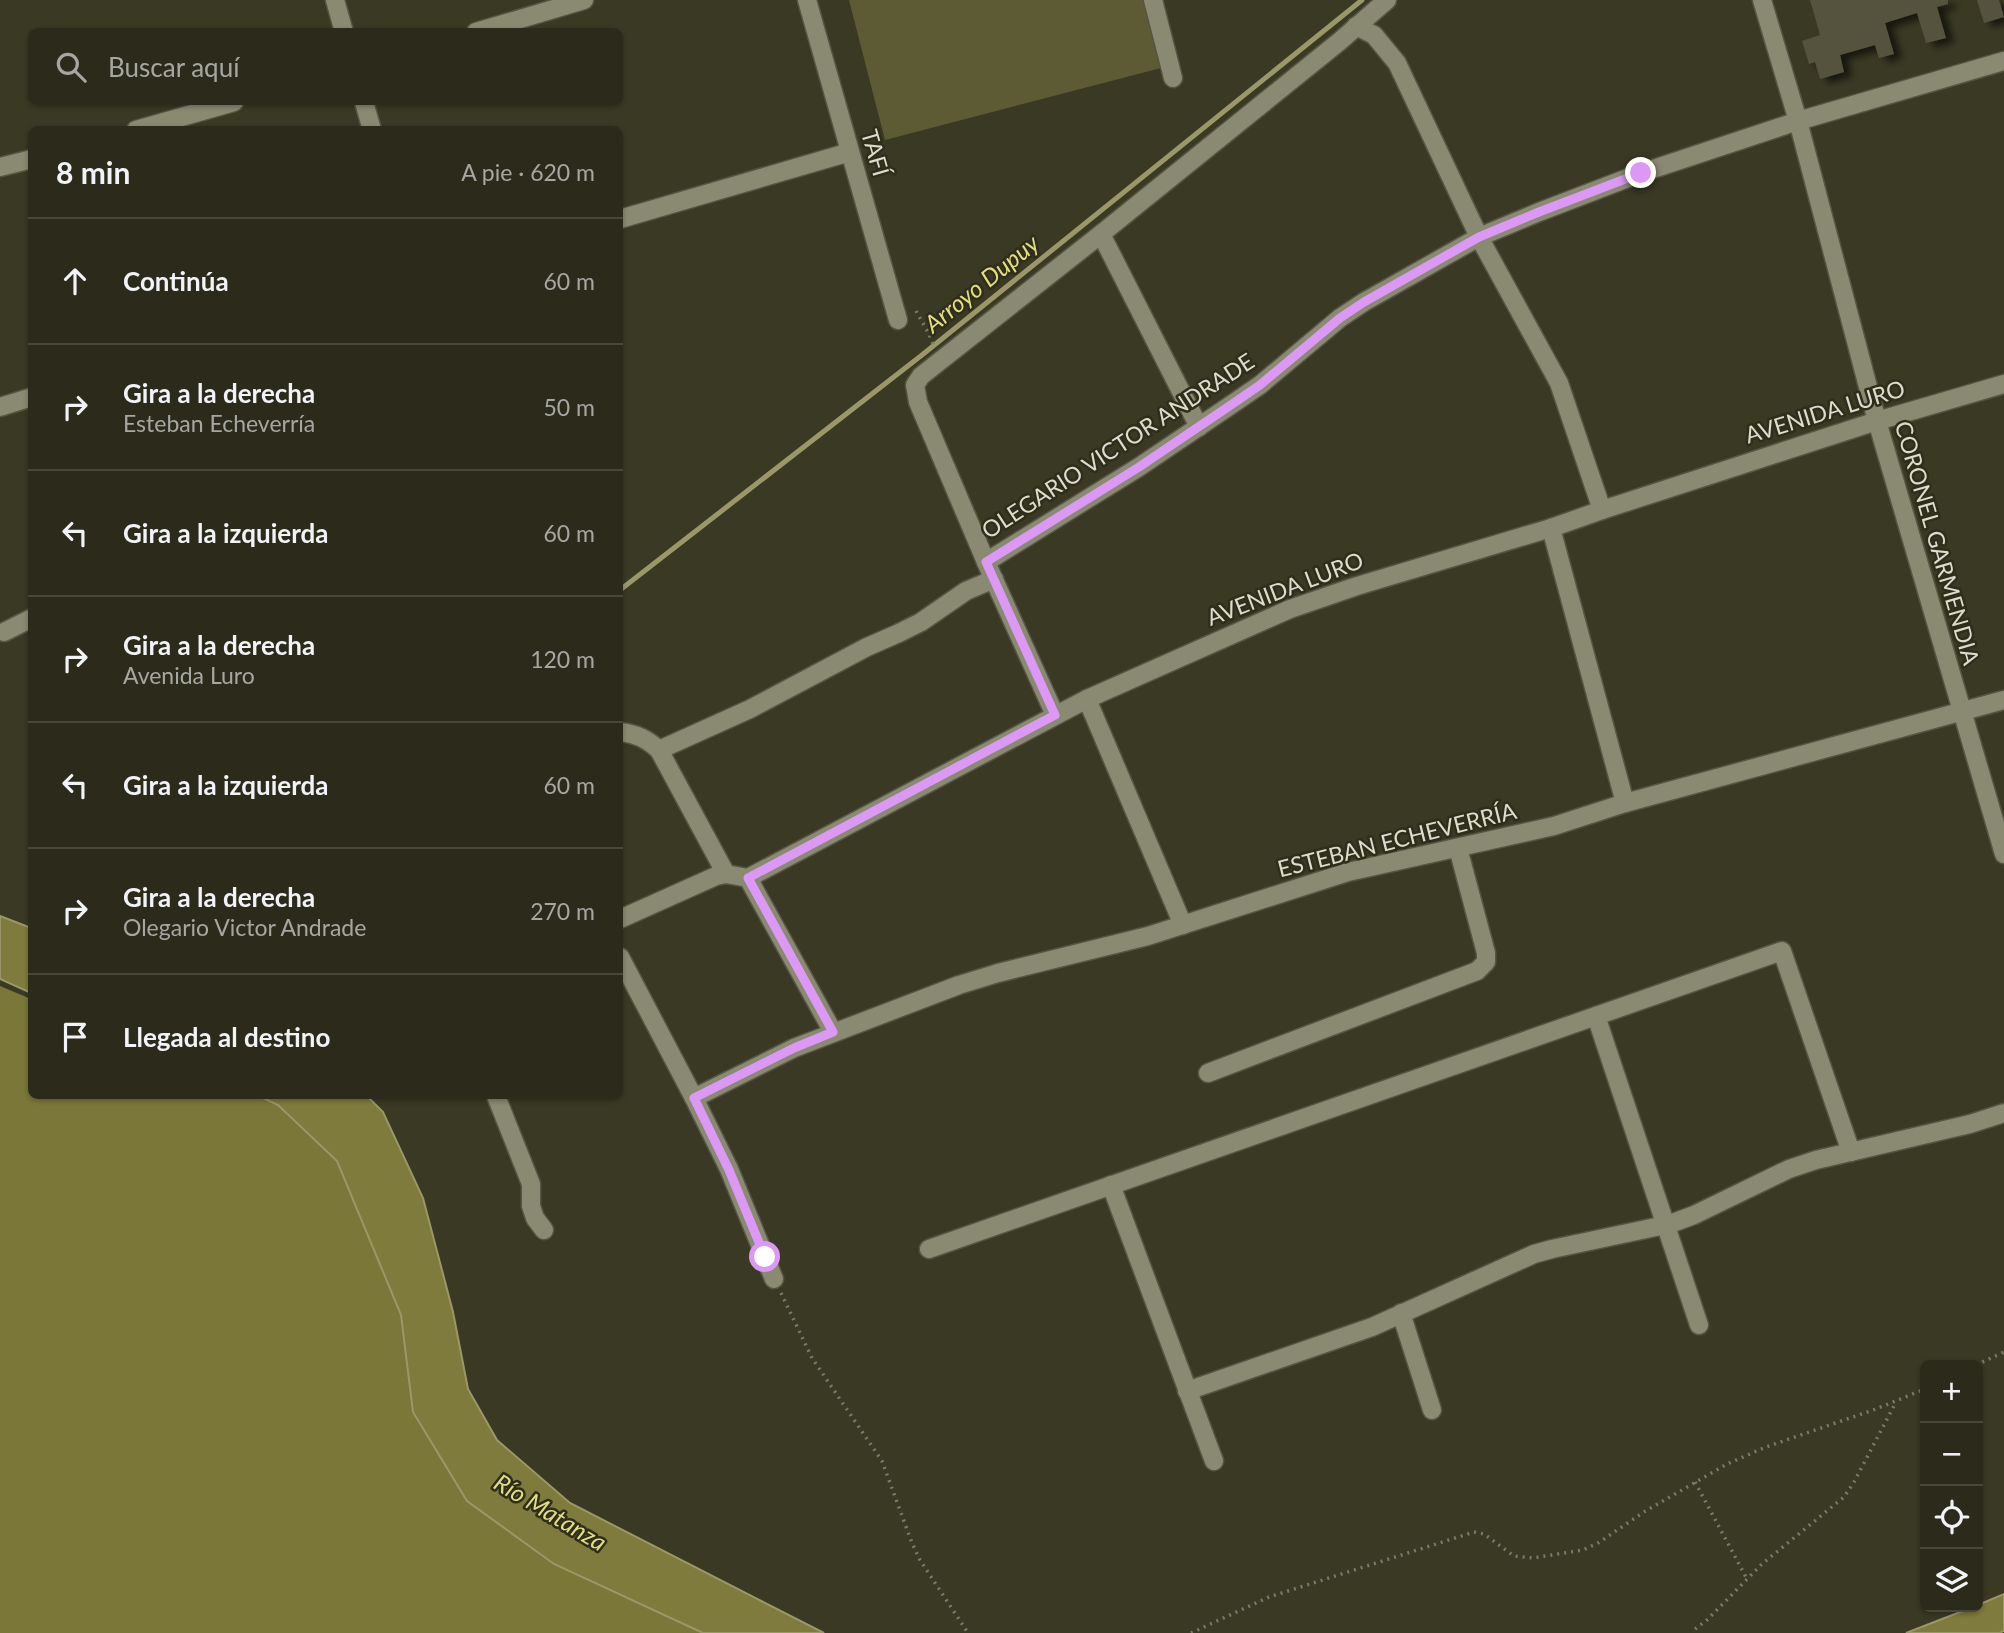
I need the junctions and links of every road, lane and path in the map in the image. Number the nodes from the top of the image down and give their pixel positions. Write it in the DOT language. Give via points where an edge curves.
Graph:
graph roads {
  1 [pos="335,0"];
  2 [pos="584,0"];
  3 [pos="807,0"];
  4 [pos="1153,0"];
  5 [pos="1387,0"];
  6 [pos="1762,0"];
  7 [pos="1356,26"];
  8 [pos="343,28"];
  9 [pos="490,28"];
  10 [pos="2004,61"];
  11 [pos="1173,78"];
  12 [pos="224,105"];
  13 [pos="365,105"];
  14 [pos="1798,121"];
  15 [pos="150,126"];
  16 [pos="371,126"];
  17 [pos="849,152"];
  18 [pos="28,160"];
  19 [pos="0,167"];
  20 [pos="623,218"];
  21 [pos="1101,234"];
  22 [pos="1479,237"];
  23 [pos="898,320"];
  24 [pos="2004,384"];
  25 [pos="28,398"];
  26 [pos="0,407"];
  27 [pos="1877,421"];
  28 [pos="1199,427"];
  29 [pos="1602,509"];
  30 [pos="1551,528"];
  31 [pos="986,562"];
  32 [pos="994,579"];
  33 [pos="28,620"];
  34 [pos="4,632"];
  35 [pos="1087,699"];
  36 [pos="2004,700"];
  37 [pos="1961,712"];
  38 [pos="1055,715"];
  39 [pos="623,732"];
  40 [pos="659,750"];
  41 [pos="1625,803"];
  42 [pos="1458,848"];
  43 [pos="2004,854"];
  44 [pos="726,874"];
  45 [pos="748,878"];
  46 [pos="623,918"];
  47 [pos="1183,925"];
  48 [pos="623,963"];
  49 [pos="1596,1016"];
  50 [pos="833,1032"];
  51 [pos="1208,1073"];
  52 [pos="694,1098"];
  53 [pos="497,1099"];
  54 [pos="2004,1113"];
  55 [pos="1851,1152"];
  56 [pos="1111,1185"];
  57 [pos="1665,1225"];
  58 [pos="544,1230"];
  59 [pos="929,1249"];
  60 [pos="774,1279"];
  61 [pos="1401,1313"];
  62 [pos="1699,1325"];
  63 [pos="2004,1352"];
  64 [pos="1983,1362"];
  65 [pos="1187,1391"];
  66 [pos="1920,1391"];
  67 [pos="1896,1402"];
  68 [pos="1432,1410"];
  69 [pos="1213,1461"];
  70 [pos="1695,1482"];
  71 [pos="1747,1579"];
  72 [pos="1695,1629"];
  73 [pos="968,1633"];
  74 [pos="1191,1633"];
  1 -- 8 [label="street"];
  2 -- 9 [label="street"];
  3 -- 17 [label="street, TAFÍ"];
  4 -- 11 [label="street"];
  5 -- 7 [label="street"];
  6 -- 14 [label="street, CORONEL GARMENDIA"];
  7 -- 21 [label="street"];
  7 -- 22 [label="street" via="1374,35 1397,63"];
  10 -- 14 [label="street, OLEGARIO VICTOR ANDRADE"];
  12 -- 15 [label="street"];
  13 -- 16 [label="street"];
  14 -- 22 [label="street, OLEGARIO VICTOR ANDRADE" via="1641,173"];
  14 -- 27 [label="street, CORONEL GARMENDIA"];
  17 -- 20 [label="street"];
  17 -- 23 [label="street, TAFÍ"];
  18 -- 19 [label="street"];
  21 -- 28 [label="street"];
  21 -- 31 [label="street" via="915,385 918,402"];
  22 -- 28 [label="street, OLEGARIO VICTOR ANDRADE" via="1340,318 1260,385"];
  22 -- 29 [label="street" via="1559,383"];
  24 -- 27 [label="street, AVENIDA LURO"];
  25 -- 26 [label="street"];
  27 -- 29 [label="street, AVENIDA LURO"];
  27 -- 37 [label="street, CORONEL GARMENDIA"];
  28 -- 31 [label="street, OLEGARIO VICTOR ANDRADE"];
  29 -- 30 [label="street, AVENIDA LURO"];
  30 -- 35 [label="street, AVENIDA LURO" via="1324,596"];
  30 -- 41 [label="street"];
  31 -- 32 [label="street"];
  32 -- 38 [label="street"];
  32 -- 40 [label="street, OLEGARIO VICTOR ANDRADE" via="921,622"];
  33 -- 34 [label="street"];
  35 -- 38 [label="street, AVENIDA LURO"];
  35 -- 47 [label="street"];
  36 -- 37 [label="street, ESTEBAN ECHEVERRÍA"];
  37 -- 41 [label="street, ESTEBAN ECHEVERRÍA"];
  37 -- 43 [label="street, CORONEL GARMENDIA"];
  38 -- 45 [label="street, AVENIDA LURO"];
  39 -- 40 [label="street" via="648,740"];
  40 -- 44 [label="street"];
  41 -- 42 [label="street, ESTEBAN ECHEVERRÍA" via="1554,826"];
  42 -- 47 [label="street, ESTEBAN ECHEVERRÍA" via="1348,872"];
  42 -- 51 [label="street" via="1486,953 1486,962 1476,971"];
  44 -- 45 [label="street"];
  44 -- 46 [label="street"];
  45 -- 50 [label="street"];
  47 -- 50 [label="street, ESTEBAN ECHEVERRÍA" via="959,985"];
  48 -- 52 [label="street"];
  49 -- 55 [label="street" via="1782,951"];
  49 -- 56 [label="street"];
  49 -- 57 [label="street"];
  50 -- 52 [label="street, ESTEBAN ECHEVERRÍA"];
  52 -- 60 [label="street"];
  53 -- 58 [label="street" via="531,1184 535,1218"];
  54 -- 55 [label="street"];
  55 -- 57 [label="street" via="1789,1169"];
  56 -- 59 [label="street"];
  56 -- 65 [label="street"];
  57 -- 61 [label="street" via="1534,1254"];
  57 -- 62 [label="street"];
  60 -- 73 [label="path" via="812,1358 882,1461 920,1560"];
  61 -- 65 [label="street"];
  61 -- 68 [label="street"];
  63 -- 64 [label="path"];
  65 -- 69 [label="street"];
  66 -- 67 [label="path"];
  67 -- 70 [label="path" via="1766,1447"];
  67 -- 71 [label="path" via="1844,1497"];
  70 -- 71 [label="path"];
  70 -- 74 [label="path" via="1583,1550 1533,1558 1514,1556 1474,1532 1269,1597"];
  71 -- 72 [label="path"];
}
